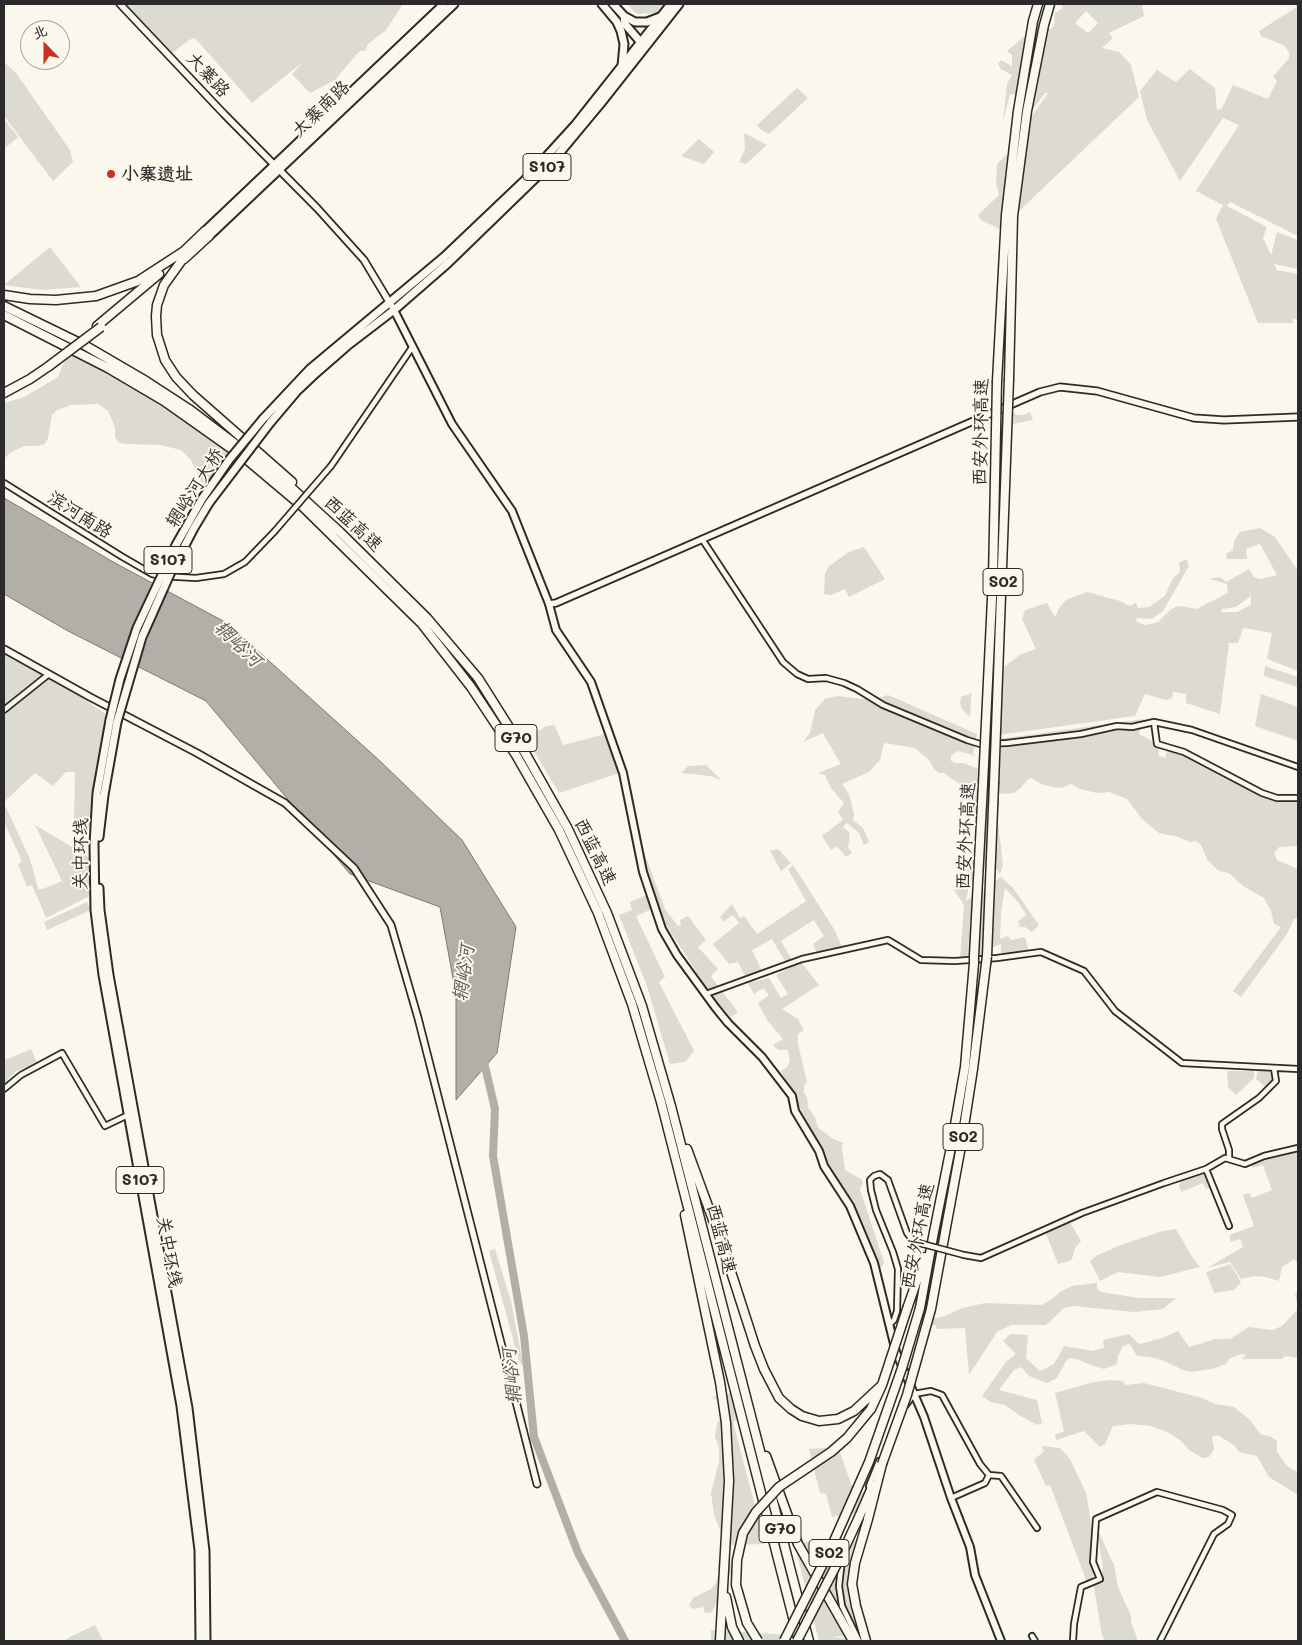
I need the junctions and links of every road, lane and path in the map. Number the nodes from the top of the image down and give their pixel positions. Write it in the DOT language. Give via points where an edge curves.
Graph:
graph roads {
  1 [pos="120,4"];
  2 [pos="444,4"];
  3 [pos="454,4"];
  4 [pos="602,4"];
  5 [pos="613,4"];
  6 [pos="671,4"];
  7 [pos="679,4"];
  8 [pos="1038,4"];
  9 [pos="1050,4"];
  10 [pos="660,17"];
  11 [pos="624,20"];
  12 [pos="616,22"];
  13 [pos="643,45"];
  14 [pos="622,67"];
  15 [pos="277,168"];
  16 [pos="207,234"];
  17 [pos="184,251"];
  18 [pos="182,260"];
  19 [pos="4,295"];
  20 [pos="390,303"];
  21 [pos="4,306"];
  22 [pos="394,310"];
  23 [pos="4,315"];
  24 [pos="4,319"];
  25 [pos="99,326"];
  26 [pos="46,335"];
  27 [pos="413,346"];
  28 [pos="48,365"];
  29 [pos="4,389"];
  30 [pos="4,394"];
  31 [pos="1298,417"];
  32 [pos="266,421"];
  33 [pos="4,483"];
  34 [pos="340,532"];
  35 [pos="702,539"];
  36 [pos="549,604"];
  37 [pos="4,649"];
  38 [pos="49,674"];
  39 [pos="4,710"];
  40 [pos="113,721"];
  41 [pos="1154,722"];
  42 [pos="1298,767"];
  43 [pos="1298,798"];
  44 [pos="706,994"];
  45 [pos="1274,1068"];
  46 [pos="1298,1069"];
  47 [pos="4,1089"];
  48 [pos="661,1102"];
  49 [pos="671,1106"];
  50 [pos="128,1115"];
  51 [pos="1298,1148"];
  52 [pos="1229,1160"];
  53 [pos="1206,1169"];
  54 [pos="1229,1226"];
  55 [pos="932,1236"];
  56 [pos="889,1325"];
  57 [pos="882,1385"];
  58 [pos="914,1394"];
  59 [pos="751,1417"];
  60 [pos="882,1464"];
  61 [pos="988,1475"];
  62 [pos="537,1484"];
  63 [pos="951,1498"];
  64 [pos="1037,1528"];
  65 [pos="724,1572"];
  66 [pos="1032,1636"];
  67 [pos="200,1641"];
  68 [pos="206,1641"];
  69 [pos="720,1641"];
  70 [pos="739,1641"];
  71 [pos="758,1641"];
  72 [pos="784,1641"];
  73 [pos="798,1641"];
  74 [pos="809,1641"];
  75 [pos="852,1641"];
  76 [pos="859,1641"];
  77 [pos="866,1641"];
  78 [pos="1001,1641"];
  79 [pos="1034,1641"];
  80 [pos="1073,1641"];
  81 [pos="1160,1641"];
  1 -- 15 [label="street, 大寨路"];
  2 -- 15 [label="main road, 大寨南路"];
  3 -- 15 [label="main road, 大寨南路"];
  4 -- 12 [label="main road"];
  5 -- 11 [label="main road"];
  6 -- 10 [label="main road, S107"];
  7 -- 13 [label="main road, S107"];
  8 -- 55 [label="highway, 西安外环高速 / S02, bridge" via="1018,111 1006,216 997,381 993,578 974,960 965,1067"];
  9 -- 60 [label="highway, 西安外环高速 / S02, bridge" via="1027,111 1013,216 986,960 972,1079 931,1309 907,1395"];
  10 -- 11 [label="main road" via="642,22"];
  10 -- 13 [label="main road, S107"];
  11 -- 12 [label="main road"];
  11 -- 13 [label="main road"];
  12 -- 14 [label="main road" via="624,44"];
  13 -- 14 [label="main road, S107"];
  13 -- 22 [label="main road, S107" via="602,103 552,162"];
  14 -- 20 [label="main road, S107" via="525,180"];
  15 -- 16 [label="main road, 大寨南路"];
  15 -- 20 [label="street, 大寨路" via="364,260"];
  16 -- 17 [label="highway"];
  16 -- 18 [label="highway"];
  17 -- 19 [label="highway" via="138,281 96,296 56,300"];
  17 -- 25 [label="highway"];
  18 -- 25 [label="highway"];
  18 -- 34 [label="highway" via="164,285 157,305 157,335 166,360 193,395 279,469"];
  20 -- 22 [label="street, 大寨路"];
  20 -- 32 [label="main road, S107" via="310,369"];
  21 -- 34 [label="highway, 西蓝高速 / G70" via="86,346 190,408 276,474"];
  22 -- 27 [label="main road"];
  22 -- 32 [label="main road, S107" via="347,346"];
  23 -- 26 [label="highway, 西蓝高速 / G70"];
  24 -- 26 [label="highway"];
  25 -- 28 [label="highway, bridge"];
  26 -- 48 [label="highway, 西蓝高速 / G70" via="138,385 246,459 303,507 422,624 471,687 516,755 559,830 598,913 628,995"];
  27 -- 33 [label="street, 滨河南路, bridge" via="332,466 245,562 224,574 206,578 173,578 144,569"];
  27 -- 36 [label="main road" via="452,424 512,511"];
  28 -- 29 [label="highway"];
  28 -- 30 [label="highway"];
  31 -- 35 [label="street" via="1194,418 1097,391 1060,387 1040,392"];
  32 -- 40 [label="main road, 辋峪河大桥 / S107, bridge" via="209,503 173,566 142,637"];
  34 -- 49 [label="highway, 西蓝高速 / G70" via="434,625 478,678 524,751 568,829 607,913 642,1006"];
  35 -- 36 [label="street"];
  35 -- 41 [label="street" via="783,662 808,679 826,678 844,683 883,706 980,744 1081,734"];
  36 -- 44 [label="main road" via="556,630 591,682 623,773 643,872 662,929"];
  37 -- 38 [label="street"];
  38 -- 39 [label="street"];
  38 -- 62 [label="street" via="284,803 354,868 391,925 421,1028"];
  40 -- 50 [label="main road, 关中环线 / S107" via="97,793 95,910"];
  40 -- 68 [label="main road, 关中环线 / S107" via="98,843 100,910 188,1408 205,1551"];
  41 -- 42 [label="street" via="1192,730"];
  41 -- 43 [label="street" via="1157,744 1184,752 1262,793 1277,798"];
  44 -- 45 [label="street" via="802,960 888,940 922,960 955,961 1041,952 1084,971 1115,1011 1182,1063"];
  44 -- 56 [label="main road" via="728,1024 762,1057 792,1096 795,1111 850,1206 874,1263"];
  45 -- 46 [label="street"];
  45 -- 52 [label="street" via="1276,1081 1259,1098 1222,1124"];
  47 -- 50 [label="street" via="21,1075 62,1053 105,1126"];
  48 -- 65 [label="highway" via="726,1423 729,1481"];
  48 -- 73 [label="highway, 西蓝高速 / G70"];
  49 -- 57 [label="highway, bridge" via="723,1247 755,1346 771,1386 785,1405 802,1416 819,1421 838,1419 854,1411"];
  49 -- 59 [label="highway, 西蓝高速 / G70"];
  50 -- 67 [label="main road, 关中环线 / S107" via="181,1406 199,1550"];
  51 -- 52 [label="street" via="1245,1164"];
  52 -- 53 [label="street" via="1225,1158"];
  53 -- 54 [label="street"];
  53 -- 56 [label="street, bridge" via="1091,1210 981,1258 919,1243 911,1238 888,1180 880,1174 874,1176 870,1180 876,1210 898,1269 897,1311"];
  55 -- 57 [label="highway, bridge"];
  55 -- 72 [label="highway, 西安外环高速 / S02, bridge" via="920,1308 869,1462 830,1550"];
  56 -- 58 [label="main road" via="896,1352"];
  57 -- 71 [label="highway, bridge" via="871,1410 854,1431 831,1452 779,1487 756,1512 743,1533 736,1585 746,1623"];
  58 -- 61 [label="street" via="931,1391 942,1395"];
  58 -- 63 [label="main road"];
  58 -- 76 [label="street" via="900,1412 843,1548 842,1606"];
  59 -- 74 [label="highway, 西蓝高速 / G70"];
  59 -- 75 [label="highway" via="798,1544"];
  60 -- 73 [label="highway, 西安外环高速 / S02, bridge"];
  60 -- 77 [label="highway" via="852,1584"];
  61 -- 63 [label="street" via="985,1484"];
  61 -- 64 [label="street" via="1002,1476"];
  63 -- 78 [label="main road" via="970,1547 974,1575"];
  65 -- 69 [label="highway"];
  65 -- 70 [label="highway" via="727,1604"];
  66 -- 79 [label="street"];
  80 -- 81 [label="street" via="1081,1587 1100,1579 1093,1562 1096,1519 1157,1492 1232,1515 1228,1524 1214,1534"];
}
